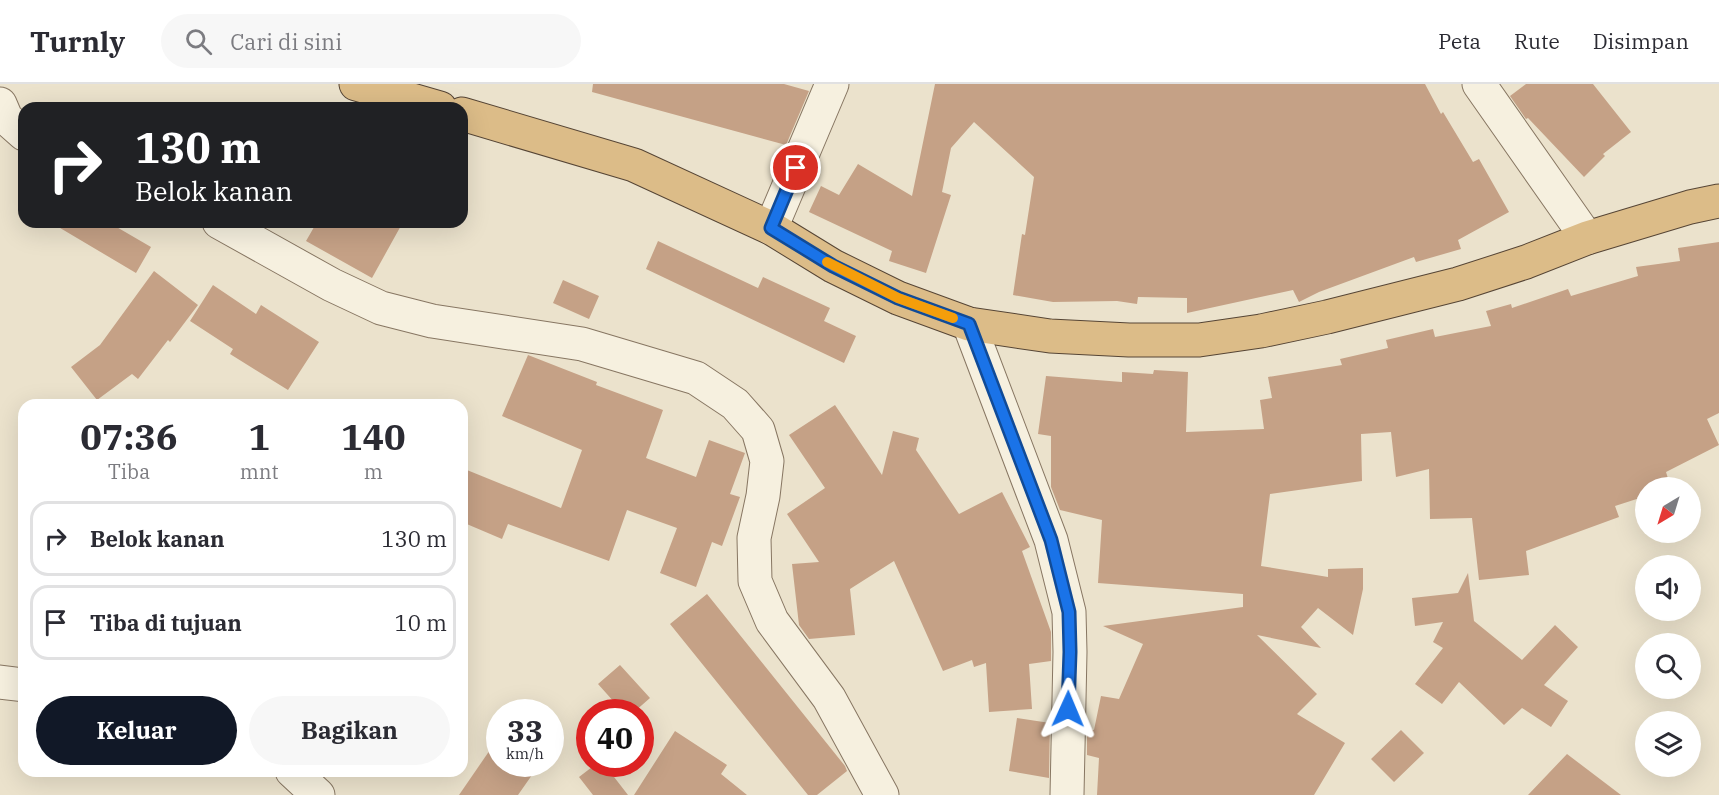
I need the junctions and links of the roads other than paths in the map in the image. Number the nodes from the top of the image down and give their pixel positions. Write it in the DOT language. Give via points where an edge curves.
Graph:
graph roads {
  1 [pos="356,84"];
  2 [pos="832,84"];
  3 [pos="1479,84"];
  4 [pos="419,102"];
  5 [pos="0,104"];
  6 [pos="468,116"];
  7 [pos="18,129"];
  8 [pos="1719,201"];
  9 [pos="230,228"];
  10 [pos="771,228"];
  11 [pos="1587,238"];
  12 [pos="969,324"];
  13 [pos="0,682"];
  14 [pos="18,684"];
  15 [pos="298,777"];
  16 [pos="318,795"];
  17 [pos="882,795"];
  18 [pos="1067,795"];
  1 -- 4 [label="highway"];
  2 -- 10 [label="street"];
  3 -- 11 [label="street"];
  5 -- 7 [label="street" via="6,118"];
  6 -- 10 [label="highway" via="634,165"];
  8 -- 11 [label="highway"];
  9 -- 17 [label="street" via="381,309 432,321 582,344 696,378 735,404 758,430 767,461 754,538 755,581 772,621 829,698"];
  10 -- 12 [label="highway" via="833,266 898,298"];
  11 -- 12 [label="highway" via="1458,284 1327,317 1198,340 1050,336"];
  12 -- 18 [label="street" via="1051,540 1069,612"];
  13 -- 14 [label="street"];
  15 -- 16 [label="street"];
}
